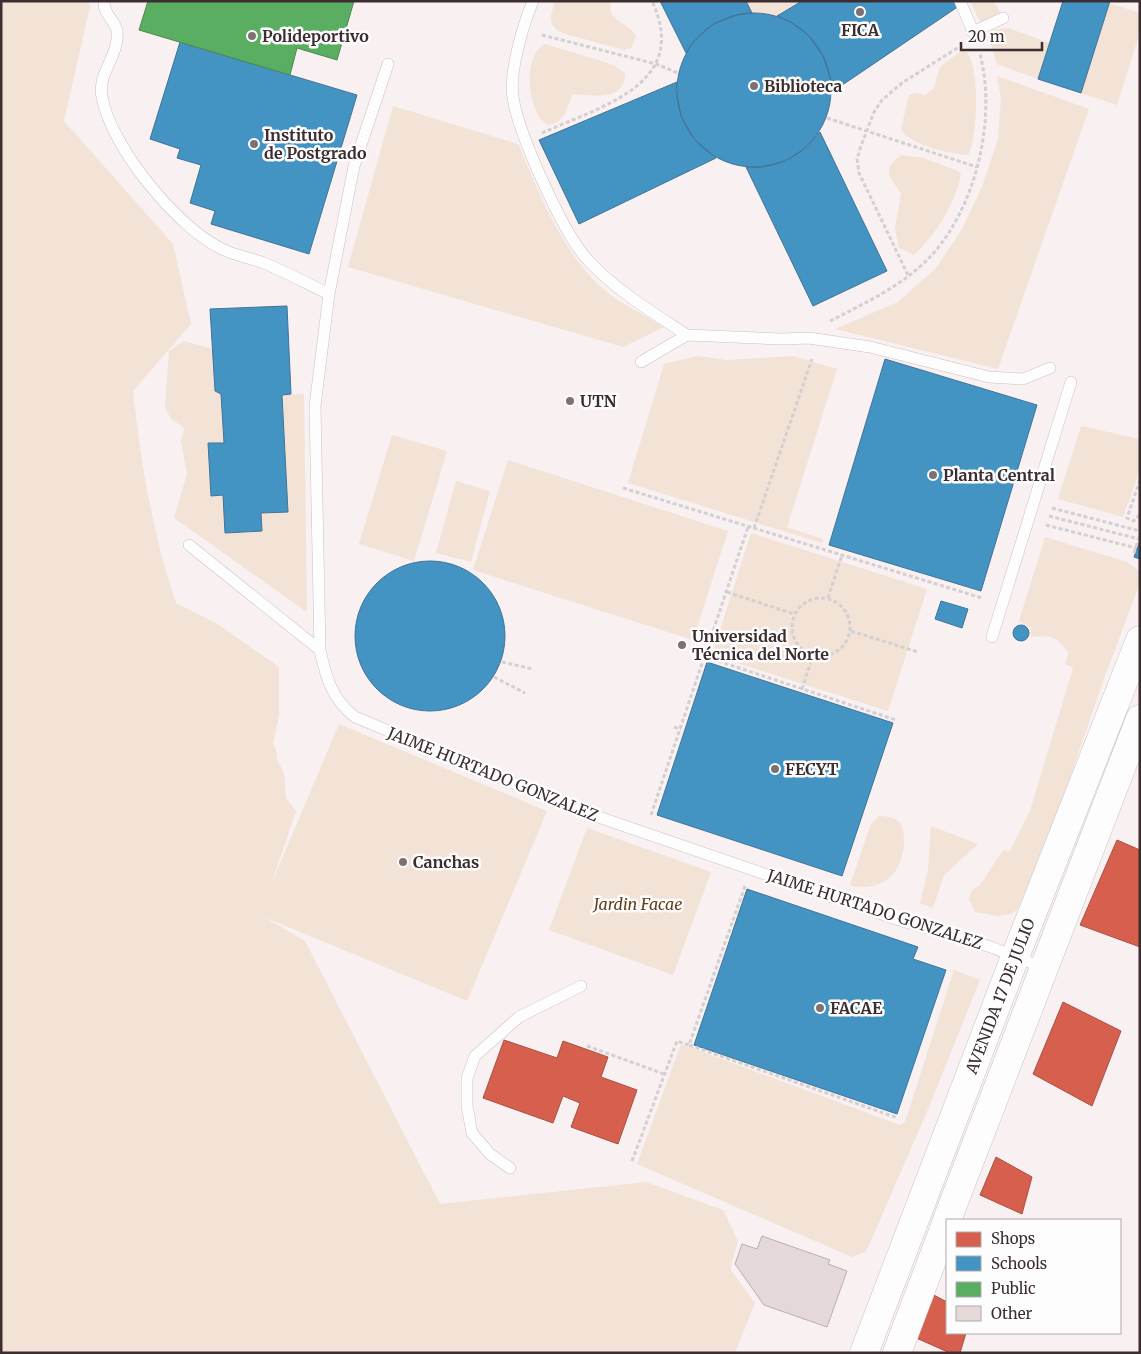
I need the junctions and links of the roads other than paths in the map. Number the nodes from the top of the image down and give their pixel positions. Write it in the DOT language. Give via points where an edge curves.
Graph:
graph roads {
  1 [pos="104,1"];
  2 [pos="533,1"];
  3 [pos="960,1"];
  4 [pos="1003,18"];
  5 [pos="388,64"];
  6 [pos="329,294"];
  7 [pos="687,336"];
  8 [pos="641,362"];
  9 [pos="1050,368"];
  10 [pos="1071,382"];
  11 [pos="189,545"];
  12 [pos="992,637"];
  13 [pos="1140,640"];
  14 [pos="320,650"];
  15 [pos="1140,720"];
  16 [pos="1015,957"];
  17 [pos="1044,968"];
  18 [pos="581,986"];
  19 [pos="510,1168"];
  20 [pos="947,1219"];
  21 [pos="946,1223"];
  22 [pos="864,1353"];
  23 [pos="897,1353"];
  1 -- 6 [label="lane" via="103,9 117,30 116,49 105,71 101,95 115,135 153,189 187,225 224,250 263,262"];
  2 -- 7 [label="lane" via="512,72 512,95 518,120 551,198 586,258 622,291"];
  3 -- 4 [label="lane" via="974,34"];
  5 -- 6 [label="lane, JAIME HURTADO GONZALEZ" via="354,166"];
  6 -- 14 [label="lane, JAIME HURTADO GONZALEZ" via="315,406"];
  7 -- 8 [label="lane"];
  7 -- 9 [label="lane" via="809,338 870,347 988,377 1023,379"];
  10 -- 12 [label="lane"];
  11 -- 14 [label="lane"];
  13 -- 16 [label="main road, AVENIDA 17 DE JULIO"];
  14 -- 16 [label="lane, JAIME HURTADO GONZALEZ" via="330,688 342,706 355,717 578,810"];
  15 -- 17 [label="main road, AVENIDA 17 DE JULIO"];
  16 -- 17 [label="lane, JAIME HURTADO GONZALEZ"];
  16 -- 22 [label="main road, AVENIDA 17 DE JULIO"];
  17 -- 20 [label="main road, AVENIDA 17 DE JULIO"];
  18 -- 19 [label="lane" via="519,1016 475,1056 467,1078 467,1106 472,1132 490,1154"];
  21 -- 23 [label="main road, AVENIDA 17 DE JULIO"];
}
